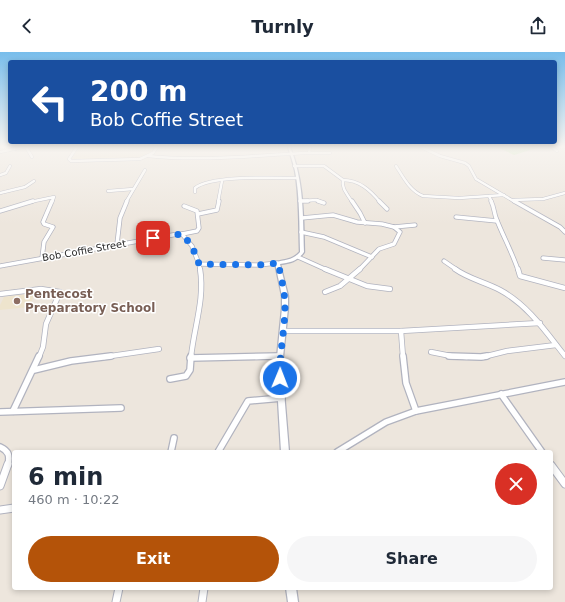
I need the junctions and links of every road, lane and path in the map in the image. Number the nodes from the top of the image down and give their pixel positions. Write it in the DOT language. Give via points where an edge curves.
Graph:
graph roads {
  1 [pos="144,173"];
  2 [pos="295,173"];
  3 [pos="334,173"];
  4 [pos="401,173"];
  5 [pos="473,173"];
  6 [pos="296,178"];
  7 [pos="343,180"];
  8 [pos="34,181"];
  9 [pos="222,182"];
  10 [pos="133,189"];
  11 [pos="108,191"];
  12 [pos="195,192"];
  13 [pos="0,193"];
  14 [pos="565,193"];
  15 [pos="504,195"];
  16 [pos="489,196"];
  17 [pos="512,200"];
  18 [pos="300,201"];
  19 [pos="324,203"];
  20 [pos="184,206"];
  21 [pos="387,209"];
  22 [pos="0,211"];
  23 [pos="198,214"];
  24 [pos="302,218"];
  25 [pos="456,218"];
  26 [pos="497,221"];
  27 [pos="365,223"];
  28 [pos="415,224"];
  29 [pos="565,226"];
  30 [pos="394,227"];
  31 [pos="560,227"];
  32 [pos="301,232"];
  33 [pos="565,232"];
  34 [pos="182,234"];
  35 [pos="117,244"];
  36 [pos="298,257"];
  37 [pos="372,257"];
  38 [pos="42,258"];
  39 [pos="543,258"];
  40 [pos="565,260"];
  41 [pos="444,261"];
  42 [pos="278,263"];
  43 [pos="199,264"];
  44 [pos="0,266"];
  45 [pos="347,278"];
  46 [pos="565,288"];
  47 [pos="390,289"];
  48 [pos="325,292"];
  49 [pos="0,294"];
  50 [pos="540,323"];
  51 [pos="401,330"];
  52 [pos="282,331"];
  53 [pos="556,345"];
  54 [pos="159,349"];
  55 [pos="431,352"];
  56 [pos="280,356"];
  57 [pos="565,356"];
  58 [pos="190,358"];
  59 [pos="34,370"];
  60 [pos="170,379"];
  61 [pos="565,382"];
  62 [pos="501,394"];
  63 [pos="282,398"];
  64 [pos="121,408"];
  65 [pos="13,411"];
  66 [pos="416,411"];
  67 [pos="0,412"];
  68 [pos="174,438"];
  69 [pos="0,447"];
  70 [pos="171,450"];
  71 [pos="219,450"];
  72 [pos="285,450"];
  73 [pos="340,450"];
  74 [pos="541,450"];
  75 [pos="553,470"];
  76 [pos="565,484"];
  77 [pos="0,486"];
  78 [pos="12,508"];
  79 [pos="0,510"];
  80 [pos="119,590"];
  81 [pos="204,590"];
  82 [pos="291,590"];
  83 [pos="116,602"];
  84 [pos="202,602"];
  85 [pos="293,602"];
  1 -- 10 [label="street"];
  2 -- 6 [label="street"];
  3 -- 7 [label="street"];
  4 -- 16 [label="street" via="420,196"];
  5 -- 15 [label="street" via="476,179"];
  6 -- 9 [label="street" via="243,178"];
  6 -- 18 [label="street"];
  7 -- 21 [label="street" via="355,182 369,190"];
  7 -- 27 [label="street" via="344,192 362,214"];
  8 -- 13 [label="street" via="25,187"];
  9 -- 12 [label="street" via="200,184 195,188"];
  9 -- 23 [label="street" via="217,210"];
  10 -- 11 [label="street"];
  10 -- 35 [label="street" via="122,211"];
  14 -- 17 [label="street" via="543,199"];
  15 -- 16 [label="street"];
  15 -- 17 [label="street"];
  16 -- 26 [label="street" via="496,210"];
  17 -- 31 [label="street"];
  18 -- 19 [label="street" via="317,200"];
  18 -- 24 [label="street"];
  20 -- 23 [label="street" via="196,210"];
  22 -- 38 [label="street" via="54,197 43,222 53,227 44,242"];
  23 -- 34 [label="street, Bob Coffie Street" via="199,230"];
  24 -- 27 [label="street" via="333,215"];
  24 -- 32 [label="street"];
  25 -- 26 [label="street"];
  26 -- 46 [label="street" via="520,276"];
  27 -- 30 [label="street"];
  28 -- 30 [label="street"];
  29 -- 31 [label="street"];
  30 -- 37 [label="street" via="400,232 394,244 381,248"];
  31 -- 33 [label="street"];
  32 -- 36 [label="street" via="302,252"];
  32 -- 37 [label="street" via="324,237"];
  34 -- 35 [label="street, Bob Coffie Street"];
  34 -- 43 [label="street" via="192,246"];
  35 -- 38 [label="street, Bob Coffie Street"];
  36 -- 42 [label="street"];
  36 -- 45 [label="street"];
  37 -- 45 [label="street"];
  38 -- 44 [label="street, Bob Coffie Street"];
  39 -- 40 [label="street"];
  41 -- 50 [label="street" via="466,277 502,291"];
  42 -- 43 [label="street"];
  42 -- 52 [label="street" via="285,296"];
  43 -- 58 [label="street" via="201,301"];
  45 -- 47 [label="street" via="378,289"];
  45 -- 48 [label="street" via="338,287"];
  49 -- 59 [label="street" via="34,290 60,291 46,324"];
  50 -- 51 [label="street"];
  50 -- 53 [label="street"];
  51 -- 52 [label="street"];
  51 -- 66 [label="street" via="406,383"];
  52 -- 56 [label="street"];
  53 -- 55 [label="street" via="507,350 477,357"];
  53 -- 57 [label="street"];
  54 -- 59 [label="street" via="76,360"];
  56 -- 58 [label="street"];
  56 -- 63 [label="street"];
  58 -- 60 [label="street" via="188,374"];
  59 -- 65 [label="street"];
  61 -- 62 [label="street"];
  62 -- 66 [label="street"];
  62 -- 74 [label="street"];
  63 -- 71 [label="street" via="248,401"];
  63 -- 72 [label="street"];
  64 -- 65 [label="street"];
  65 -- 67 [label="street"];
  66 -- 73 [label="street" via="386,422"];
  68 -- 70 [label="street"];
  69 -- 77 [label="street" via="6,448 9,457"];
  75 -- 76 [label="street"];
  78 -- 79 [label="street"];
  80 -- 83 [label="street"];
  81 -- 84 [label="street"];
  82 -- 85 [label="street"];
}
